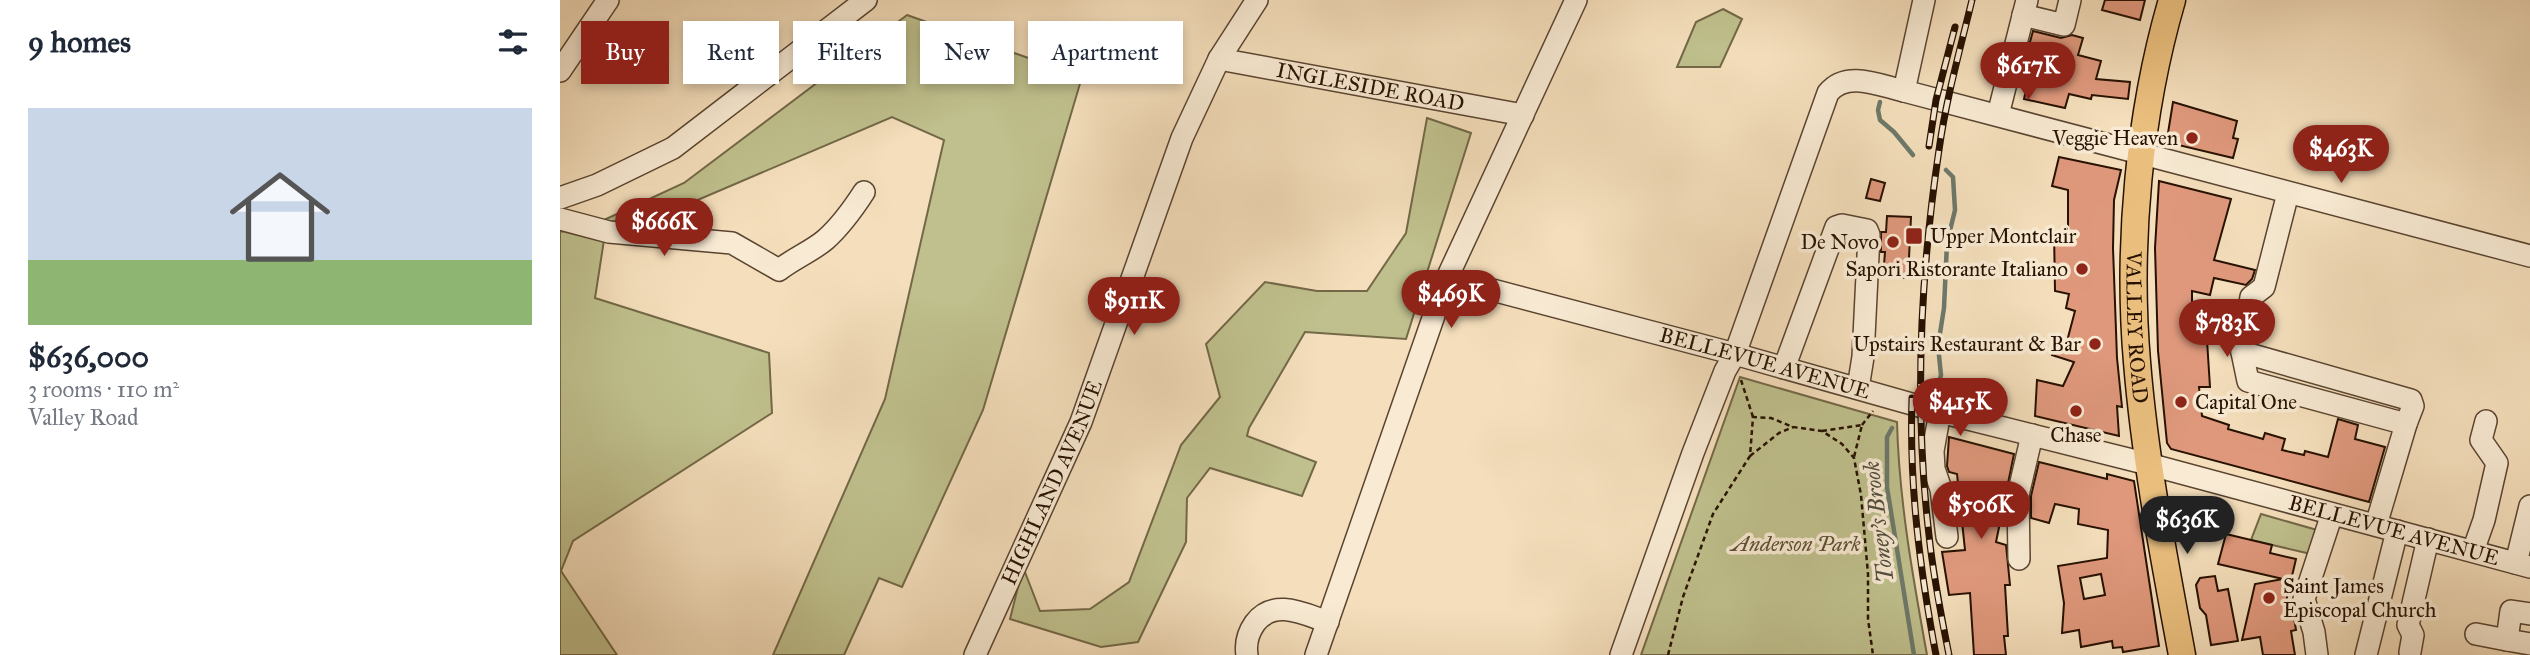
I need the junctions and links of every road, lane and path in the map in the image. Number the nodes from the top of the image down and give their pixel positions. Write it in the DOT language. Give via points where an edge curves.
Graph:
graph roads {
  1 [pos="608,0"];
  2 [pos="866,0"];
  3 [pos="1257,0"];
  4 [pos="1576,0"];
  5 [pos="1924,0"];
  6 [pos="2070,0"];
  7 [pos="2172,0"];
  8 [pos="2025,8"];
  9 [pos="1219,58"];
  10 [pos="560,71"];
  11 [pos="1904,91"];
  12 [pos="1522,115"];
  13 [pos="1998,116"];
  14 [pos="2141,155"];
  15 [pos="864,192"];
  16 [pos="2288,193"];
  17 [pos="560,198"];
  18 [pos="560,219"];
  19 [pos="2530,257"];
  20 [pos="1447,278"];
  21 [pos="1730,363"];
  22 [pos="1784,368"];
  23 [pos="1858,388"];
  24 [pos="1874,410"];
  25 [pos="1940,412"];
  26 [pos="1753,417"];
  27 [pos="2486,421"];
  28 [pos="1862,425"];
  29 [pos="1793,427"];
  30 [pos="1822,431"];
  31 [pos="2032,435"];
  32 [pos="1750,456"];
  33 [pos="1854,458"];
  34 [pos="2148,464"];
  35 [pos="2530,506"];
  36 [pos="2332,514"];
  37 [pos="2376,525"];
  38 [pos="2397,531"];
  39 [pos="1947,537"];
  40 [pos="2428,539"];
  41 [pos="2473,551"];
  42 [pos="2019,559"];
  43 [pos="2523,565"];
  44 [pos="2530,614"];
  45 [pos="1328,622"];
  46 [pos="2476,634"];
  47 [pos="2507,640"];
  48 [pos="2530,644"];
  49 [pos="2410,652"];
  50 [pos="975,655"];
  51 [pos="1247,655"];
  52 [pos="1316,655"];
  53 [pos="1621,655"];
  54 [pos="1668,655"];
  55 [pos="1873,655"];
  56 [pos="2182,655"];
  57 [pos="2317,655"];
  58 [pos="2366,655"];
  1 -- 10 [label="street"];
  2 -- 17 [label="street" via="673,148"];
  3 -- 9 [label="street, HIGHLAND AVENUE"];
  4 -- 12 [label="street"];
  5 -- 11 [label="street"];
  6 -- 8 [label="street" via="2064,25"];
  7 -- 14 [label="main road, VALLEY ROAD" via="2159,47"];
  8 -- 13 [label="street"];
  9 -- 12 [label="street, INGLESIDE ROAD"];
  9 -- 50 [label="street, HIGHLAND AVENUE" via="1182,138 1082,422"];
  11 -- 13 [label="street"];
  11 -- 21 [label="street" via="1843,80 1828,93"];
  12 -- 20 [label="street"];
  13 -- 14 [label="street"];
  14 -- 16 [label="street"];
  14 -- 34 [label="main road, VALLEY ROAD" via="2135,262 2137,360"];
  15 -- 18 [label="street" via="824,241 779,270 732,243 609,232"];
  16 -- 19 [label="street"];
  16 -- 37 [label="street" via="2264,287 2251,297 2242,352 2248,381 2406,424"];
  20 -- 21 [label="street, BELLEVUE AVENUE"];
  20 -- 45 [label="street"];
  21 -- 22 [label="street, BELLEVUE AVENUE"];
  21 -- 26 [label="path" via="1740,377"];
  21 -- 53 [label="street"];
  22 -- 23 [label="street, BELLEVUE AVENUE"];
  22 -- 23 [label="street" via="1836,227 1867,230"];
  23 -- 25 [label="street, BELLEVUE AVENUE"];
  24 -- 28 [label="path"];
  25 -- 31 [label="street, BELLEVUE AVENUE"];
  25 -- 39 [label="street" via="1934,469"];
  26 -- 29 [label="path"];
  26 -- 32 [label="path"];
  27 -- 41 [label="street" via="2481,440 2497,463"];
  28 -- 30 [label="path"];
  28 -- 33 [label="path"];
  29 -- 30 [label="path"];
  29 -- 32 [label="path"];
  30 -- 33 [label="path"];
  31 -- 34 [label="street, BELLEVUE AVENUE"];
  31 -- 42 [label="street" via="2018,495"];
  32 -- 54 [label="path" via="1713,514"];
  33 -- 55 [label="path"];
  34 -- 36 [label="street, BELLEVUE AVENUE"];
  34 -- 56 [label="main road, VALLEY ROAD"];
  35 -- 43 [label="street"];
  36 -- 37 [label="street, BELLEVUE AVENUE"];
  36 -- 57 [label="street" via="2304,599"];
  37 -- 38 [label="street, BELLEVUE AVENUE"];
  38 -- 40 [label="street, BELLEVUE AVENUE"];
  38 -- 58 [label="street"];
  40 -- 41 [label="street, BELLEVUE AVENUE"];
  40 -- 49 [label="street" via="2408,625 2413,635"];
  41 -- 43 [label="street, BELLEVUE AVENUE"];
  44 -- 47 [label="street" via="2511,611"];
  45 -- 51 [label="street" via="1289,610 1268,611 1251,629"];
  45 -- 52 [label="street"];
  46 -- 47 [label="street"];
  47 -- 48 [label="street"];
}
